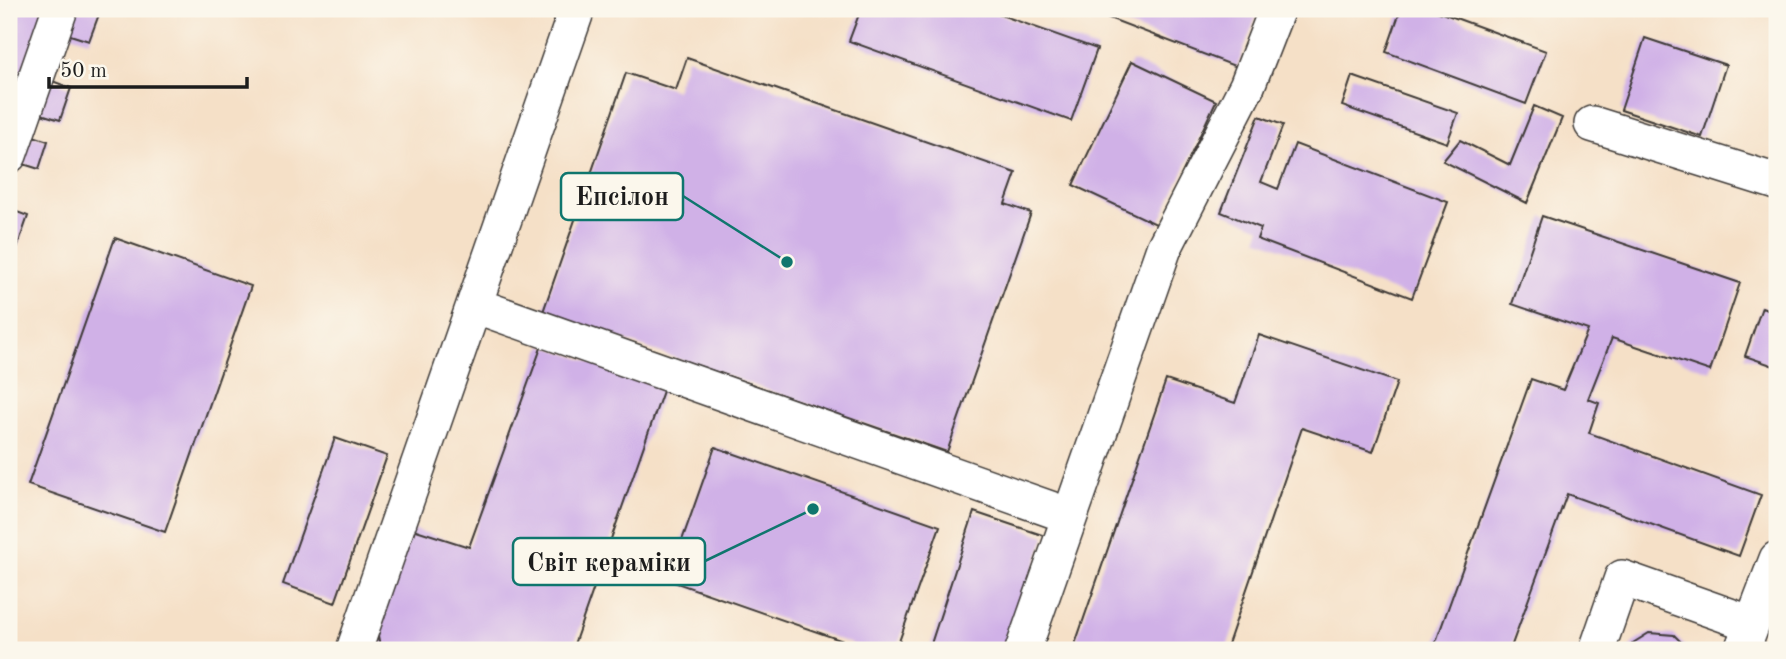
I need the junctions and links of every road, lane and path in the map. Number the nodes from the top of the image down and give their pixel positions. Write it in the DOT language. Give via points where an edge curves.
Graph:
graph roads {
  1 [pos="60,9"];
  2 [pos="577,9"];
  3 [pos="1278,9"];
  4 [pos="1592,124"];
  5 [pos="9,155"];
  6 [pos="1777,182"];
  7 [pos="474,305"];
  8 [pos="1070,516"];
  9 [pos="1777,559"];
  10 [pos="1747,637"];
  11 [pos="354,650"];
  12 [pos="1023,650"];
  13 [pos="1597,650"];
  1 -- 5 [label="lane"];
  2 -- 7 [label="lane"];
  3 -- 8 [label="lane" via="1247,86 1164,248"];
  4 -- 6 [label="lane"];
  7 -- 8 [label="lane"];
  7 -- 11 [label="lane"];
  8 -- 12 [label="lane"];
  9 -- 10 [label="lane"];
  10 -- 13 [label="lane" via="1622,578"];
}
